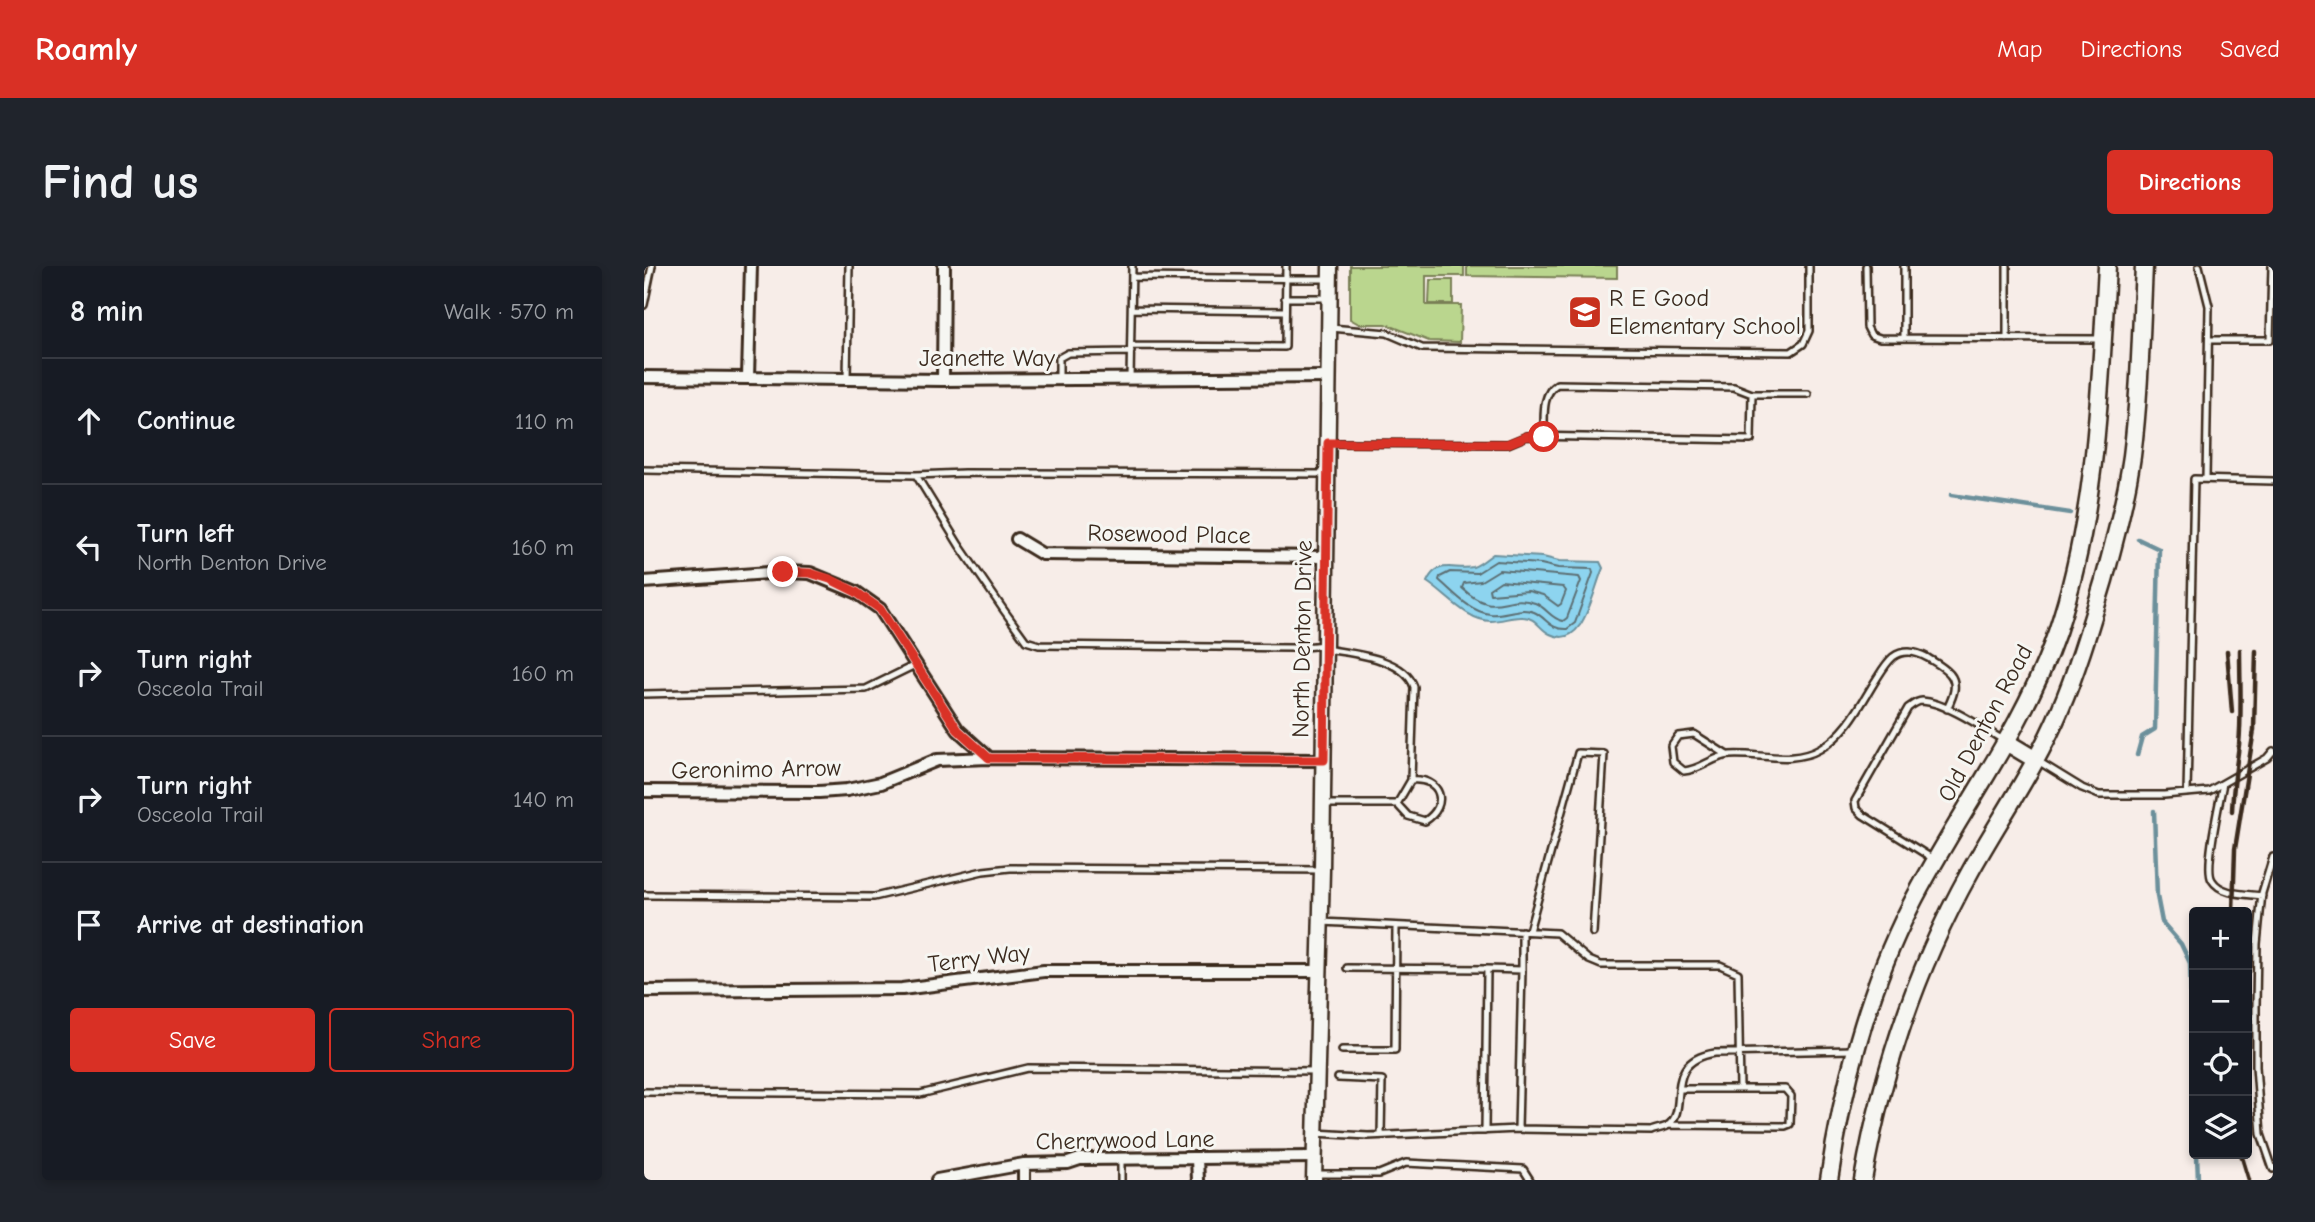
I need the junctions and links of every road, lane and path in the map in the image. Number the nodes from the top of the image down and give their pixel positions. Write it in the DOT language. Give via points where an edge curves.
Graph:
graph roads {
  1 [pos="652,266"];
  2 [pos="751,266"];
  3 [pos="849,266"];
  4 [pos="944,266"];
  5 [pos="1132,266"];
  6 [pos="1286,266"];
  7 [pos="1809,266"];
  8 [pos="1866,266"];
  9 [pos="1904,266"];
  10 [pos="2007,266"];
  11 [pos="2107,266"];
  12 [pos="2144,266"];
  13 [pos="2199,266"];
  14 [pos="2272,266"];
  15 [pos="1330,273"];
  16 [pos="1132,277"];
  17 [pos="1286,279"];
  18 [pos="1285,298"];
  19 [pos="1330,298"];
  20 [pos="644,305"];
  21 [pos="1132,309"];
  22 [pos="1285,311"];
  23 [pos="1330,328"];
  24 [pos="1904,338"];
  25 [pos="2007,339"];
  26 [pos="2103,339"];
  27 [pos="2209,340"];
  28 [pos="1131,349"];
  29 [pos="644,377"];
  30 [pos="748,377"];
  31 [pos="1330,377"];
  32 [pos="847,378"];
  33 [pos="1059,379"];
  34 [pos="1130,379"];
  35 [pos="943,380"];
  36 [pos="1752,394"];
  37 [pos="1808,394"];
  38 [pos="1544,437"];
  39 [pos="1328,443"];
  40 [pos="644,470"];
  41 [pos="1327,474"];
  42 [pos="916,475"];
  43 [pos="2207,479"];
  44 [pos="2273,481"];
  45 [pos="1017,539"];
  46 [pos="1325,557"];
  47 [pos="644,583"];
  48 [pos="1325,647"];
  49 [pos="915,665"];
  50 [pos="644,694"];
  51 [pos="1947,709"];
  52 [pos="2006,742"];
  53 [pos="2273,751"];
  54 [pos="1727,755"];
  55 [pos="989,758"];
  56 [pos="1324,760"];
  57 [pos="2036,760"];
  58 [pos="1411,780"];
  59 [pos="2223,783"];
  60 [pos="644,791"];
  61 [pos="2186,793"];
  62 [pos="1323,804"];
  63 [pos="1397,804"];
  64 [pos="2273,857"];
  65 [pos="1936,861"];
  66 [pos="1322,870"];
  67 [pos="644,895"];
  68 [pos="2262,896"];
  69 [pos="1321,922"];
  70 [pos="1396,926"];
  71 [pos="1522,931"];
  72 [pos="1529,931"];
  73 [pos="1593,933"];
  74 [pos="1347,968"];
  75 [pos="1395,968"];
  76 [pos="1487,969"];
  77 [pos="1522,970"];
  78 [pos="1320,971"];
  79 [pos="644,991"];
  80 [pos="1342,1050"];
  81 [pos="1857,1050"];
  82 [pos="1740,1052"];
  83 [pos="1317,1071"];
  84 [pos="1338,1078"];
  85 [pos="1679,1088"];
  86 [pos="1740,1089"];
  87 [pos="644,1092"];
  88 [pos="1668,1125"];
  89 [pos="1518,1129"];
  90 [pos="1485,1131"];
  91 [pos="1315,1133"];
  92 [pos="1381,1135"];
  93 [pos="1314,1157"];
  94 [pos="1121,1160"];
  95 [pos="1197,1160"];
  96 [pos="1024,1164"];
  97 [pos="2273,1169"];
  98 [pos="1314,1177"];
  99 [pos="1356,1177"];
  100 [pos="942,1179"];
  101 [pos="1024,1180"];
  102 [pos="1121,1180"];
  103 [pos="1198,1180"];
  104 [pos="1530,1180"];
  105 [pos="1829,1180"];
  106 [pos="1863,1180"];
  1 -- 20 [label="lane"];
  2 -- 30 [label="street"];
  3 -- 32 [label="lane"];
  4 -- 35 [label="street"];
  5 -- 16 [label="lane"];
  6 -- 17 [label="lane"];
  7 -- 23 [label="lane" via="1809,331 1803,344 1791,352 1422,348 1387,333"];
  8 -- 24 [label="lane" via="1871,335"];
  9 -- 24 [label="lane"];
  10 -- 25 [label="lane"];
  11 -- 26 [label="main road, Old Denton Road"];
  12 -- 57 [label="main road" via="2132,456 2122,514 2091,624 2060,710"];
  13 -- 27 [label="lane" via="2209,306"];
  14 -- 27 [label="lane" via="2270,340"];
  15 -- 17 [label="lane"];
  15 -- 19 [label="street, North Denton Drive"];
  16 -- 17 [label="lane"];
  16 -- 21 [label="lane"];
  17 -- 18 [label="lane"];
  18 -- 19 [label="lane"];
  18 -- 22 [label="lane"];
  19 -- 23 [label="street, North Denton Drive"];
  21 -- 22 [label="lane"];
  21 -- 28 [label="lane"];
  22 -- 28 [label="lane" via="1285,347"];
  23 -- 31 [label="street, North Denton Drive"];
  24 -- 25 [label="lane"];
  25 -- 26 [label="lane"];
  26 -- 52 [label="main road, Old Denton Road" via="2095,464 2085,524 2053,640"];
  27 -- 43 [label="lane"];
  28 -- 33 [label="lane" via="1068,353 1059,358"];
  28 -- 34 [label="lane"];
  29 -- 30 [label="street, Jeanette Way"];
  30 -- 32 [label="street, Jeanette Way"];
  31 -- 34 [label="street, Jeanette Way"];
  31 -- 39 [label="street, North Denton Drive"];
  32 -- 35 [label="street, Jeanette Way"];
  33 -- 34 [label="street, Jeanette Way"];
  33 -- 35 [label="street, Jeanette Way"];
  36 -- 37 [label="lane"];
  36 -- 38 [label="lane" via="1751,440"];
  36 -- 38 [label="lane" via="1734,387 1557,384 1545,398"];
  38 -- 39 [label="lane" via="1527,436 1507,444"];
  39 -- 41 [label="street, North Denton Drive"];
  40 -- 42 [label="lane"];
  41 -- 42 [label="lane"];
  41 -- 46 [label="street, North Denton Drive"];
  42 -- 48 [label="lane" via="1026,640 1040,645"];
  43 -- 44 [label="lane"];
  43 -- 61 [label="lane" via="2194,479"];
  45 -- 46 [label="street, Rosewood Place" via="1042,554"];
  46 -- 48 [label="street, North Denton Drive"];
  47 -- 49 [label="street" via="810,573 856,592 880,609"];
  48 -- 56 [label="street, North Denton Drive"];
  48 -- 58 [label="lane" via="1363,654 1402,669 1412,678"];
  49 -- 50 [label="lane" via="866,689"];
  49 -- 55 [label="street" via="958,730"];
  51 -- 52 [label="lane"];
  51 -- 54 [label="lane" via="1954,694 1952,676 1923,655 1905,652 1883,669 1838,737 1819,750 1785,758"];
  51 -- 65 [label="lane" via="1922,701 1908,708 1854,801 1863,815"];
  52 -- 57 [label="main road"];
  52 -- 65 [label="main road, Old Denton Road"];
  53 -- 59 [label="lane"];
  54 -- 54 [label="lane" via="1684,771 1673,762 1671,746 1678,736 1694,734"];
  55 -- 56 [label="street, Geronimo Arrow"];
  55 -- 60 [label="street, Geronimo Arrow" via="937,760 881,783 847,790"];
  56 -- 62 [label="street, North Denton Drive"];
  57 -- 61 [label="lane" via="2099,795"];
  57 -- 106 [label="main road" via="1969,873 1925,960 1883,1080"];
  58 -- 63 [label="lane"];
  58 -- 63 [label="lane" via="1432,783 1437,790 1435,815 1425,821 1408,816"];
  59 -- 61 [label="lane" via="2209,791"];
  59 -- 68 [label="lane" via="2210,855 2212,881 2226,891"];
  62 -- 63 [label="lane"];
  62 -- 66 [label="street, North Denton Drive"];
  64 -- 68 [label="lane"];
  65 -- 81 [label="main road, Old Denton Road" via="1909,908 1872,998"];
  66 -- 67 [label="lane" via="1010,868 874,897"];
  66 -- 69 [label="street, North Denton Drive"];
  68 -- 97 [label="lane" via="2256,1066 2261,1134"];
  69 -- 70 [label="lane"];
  69 -- 78 [label="street, North Denton Drive"];
  70 -- 71 [label="lane"];
  70 -- 75 [label="lane"];
  71 -- 72 [label="lane"];
  71 -- 77 [label="lane"];
  72 -- 73 [label="lane" via="1578,752 1604,754"];
  72 -- 82 [label="lane" via="1557,933 1601,965 1730,967 1738,973"];
  74 -- 75 [label="lane"];
  75 -- 76 [label="lane"];
  75 -- 80 [label="lane" via="1395,1050"];
  76 -- 77 [label="lane"];
  76 -- 90 [label="lane"];
  77 -- 89 [label="lane"];
  78 -- 79 [label="street, Terry Way" via="1044,971 902,989"];
  78 -- 83 [label="street, North Denton Drive"];
  81 -- 82 [label="lane"];
  81 -- 105 [label="main road, Old Denton Road"];
  82 -- 85 [label="lane" via="1700,1055 1683,1071"];
  82 -- 86 [label="lane"];
  83 -- 87 [label="lane" via="1028,1068 920,1094"];
  83 -- 91 [label="street, North Denton Drive"];
  84 -- 92 [label="lane" via="1382,1080"];
  85 -- 86 [label="lane"];
  85 -- 88 [label="lane" via="1675,1117"];
  86 -- 88 [label="lane" via="1785,1089 1791,1096 1790,1124"];
  88 -- 89 [label="lane" via="1651,1131"];
  89 -- 90 [label="lane"];
  90 -- 92 [label="lane"];
  91 -- 92 [label="lane"];
  91 -- 93 [label="street, North Denton Drive"];
  93 -- 95 [label="street, Cherrywood Lane"];
  93 -- 98 [label="street, North Denton Drive"];
  94 -- 95 [label="street, Cherrywood Lane"];
  94 -- 96 [label="street, Cherrywood Lane"];
  94 -- 102 [label="lane"];
  95 -- 103 [label="street"];
  96 -- 100 [label="street, Cherrywood Lane"];
  96 -- 101 [label="street"];
  98 -- 99 [label="lane"];
  99 -- 104 [label="lane" via="1406,1163 1523,1169"];
}
